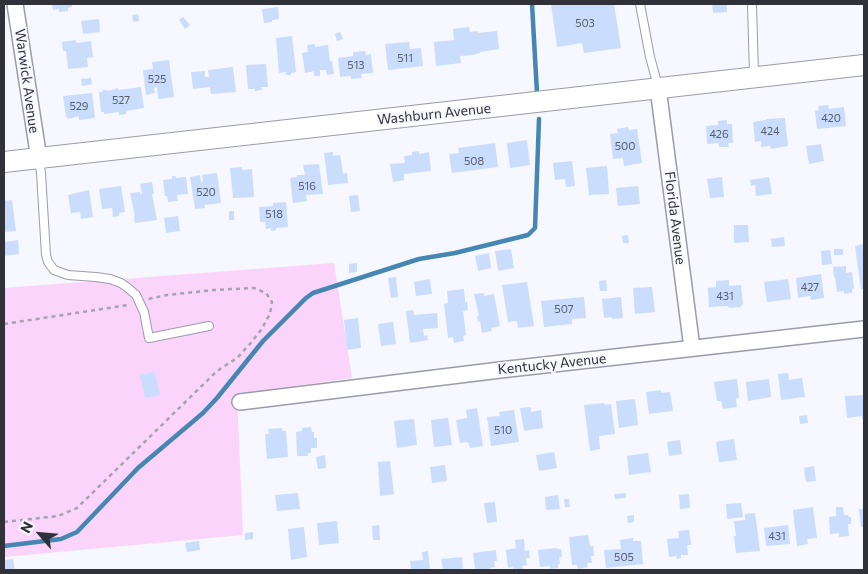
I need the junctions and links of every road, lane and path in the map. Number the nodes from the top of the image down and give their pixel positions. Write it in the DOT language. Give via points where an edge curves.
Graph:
graph roads {
  1 [pos="16,4"];
  2 [pos="640,4"];
  3 [pos="752,4"];
  4 [pos="864,65"];
  5 [pos="754,78"];
  6 [pos="658,88"];
  7 [pos="39,159"];
  8 [pos="4,162"];
  9 [pos="139,302"];
  10 [pos="4,324"];
  11 [pos="209,326"];
  12 [pos="864,329"];
  13 [pos="692,348"];
  14 [pos="240,402"];
  15 [pos="4,522"];
  1 -- 7 [label="street, Warwick Avenue"];
  2 -- 6 [label="lane"];
  3 -- 5 [label="lane"];
  4 -- 5 [label="street, Washburn Avenue"];
  5 -- 6 [label="street, Washburn Avenue"];
  6 -- 7 [label="street, Washburn Avenue"];
  6 -- 13 [label="street, Florida Avenue"];
  7 -- 8 [label="street, Washburn Avenue"];
  7 -- 9 [label="lane" via="48,262 54,270 68,275 121,283 136,295"];
  9 -- 10 [label="path"];
  9 -- 11 [label="lane" via="149,338"];
  9 -- 15 [label="path" via="167,295 254,288 266,293 272,302 262,330 237,358 217,371 78,508 58,516"];
  12 -- 13 [label="street, Kentucky Avenue"];
  13 -- 14 [label="street, Kentucky Avenue"];
}
